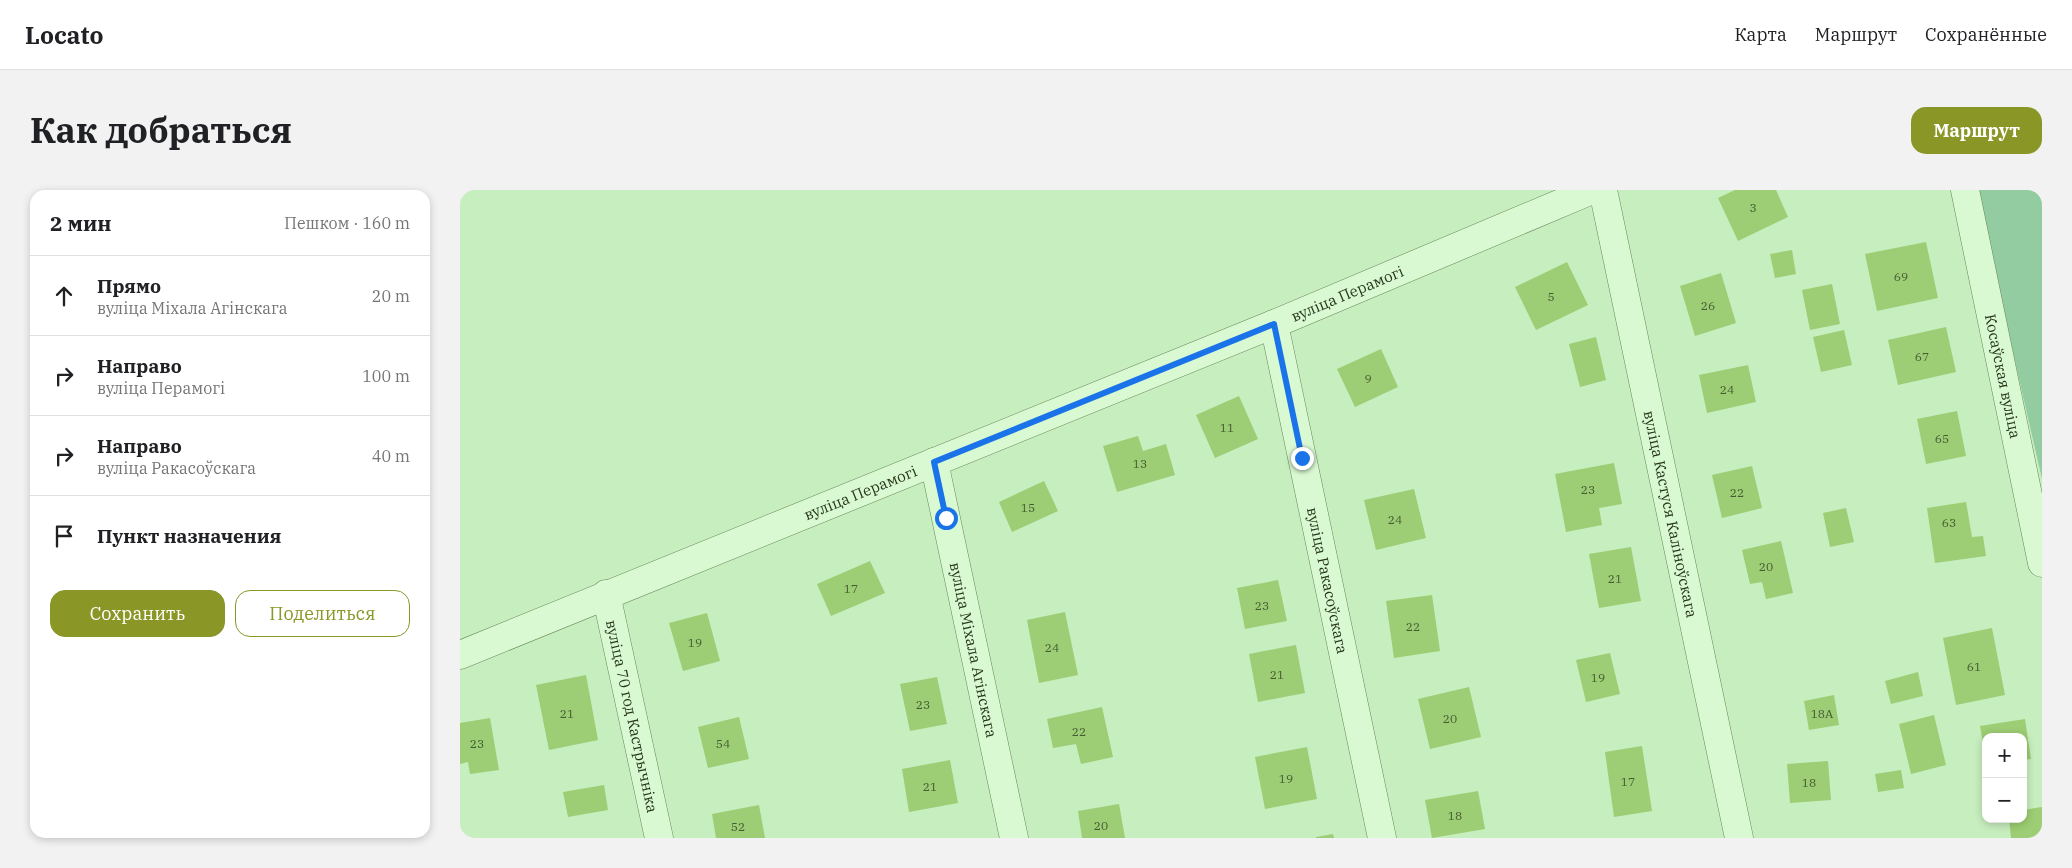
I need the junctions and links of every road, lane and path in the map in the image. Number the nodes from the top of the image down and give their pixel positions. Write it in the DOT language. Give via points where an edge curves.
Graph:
graph roads {
  1 [pos="1592,190"];
  2 [pos="1603,190"];
  3 [pos="1965,190"];
  4 [pos="1274,324"];
  5 [pos="934,462"];
  6 [pos="2042,563"];
  7 [pos="606,594"];
  8 [pos="460,655"];
  9 [pos="659,838"];
  10 [pos="1014,838"];
  11 [pos="1382,838"];
  12 [pos="1739,838"];
  1 -- 4 [label="street, вуліца Перамогі"];
  2 -- 12 [label="street, вуліца Кастуся Каліноўскага"];
  3 -- 6 [label="street, Косаўская вуліца"];
  4 -- 5 [label="street, вуліца Перамогі"];
  4 -- 11 [label="street, вуліца Ракасоўскага"];
  5 -- 7 [label="street, вуліца Перамогі"];
  5 -- 10 [label="street, вуліца Міхала Агінскага"];
  7 -- 8 [label="street, вуліца Перамогі"];
  7 -- 9 [label="street, вуліца 70 год Кастрычніка"];
}
